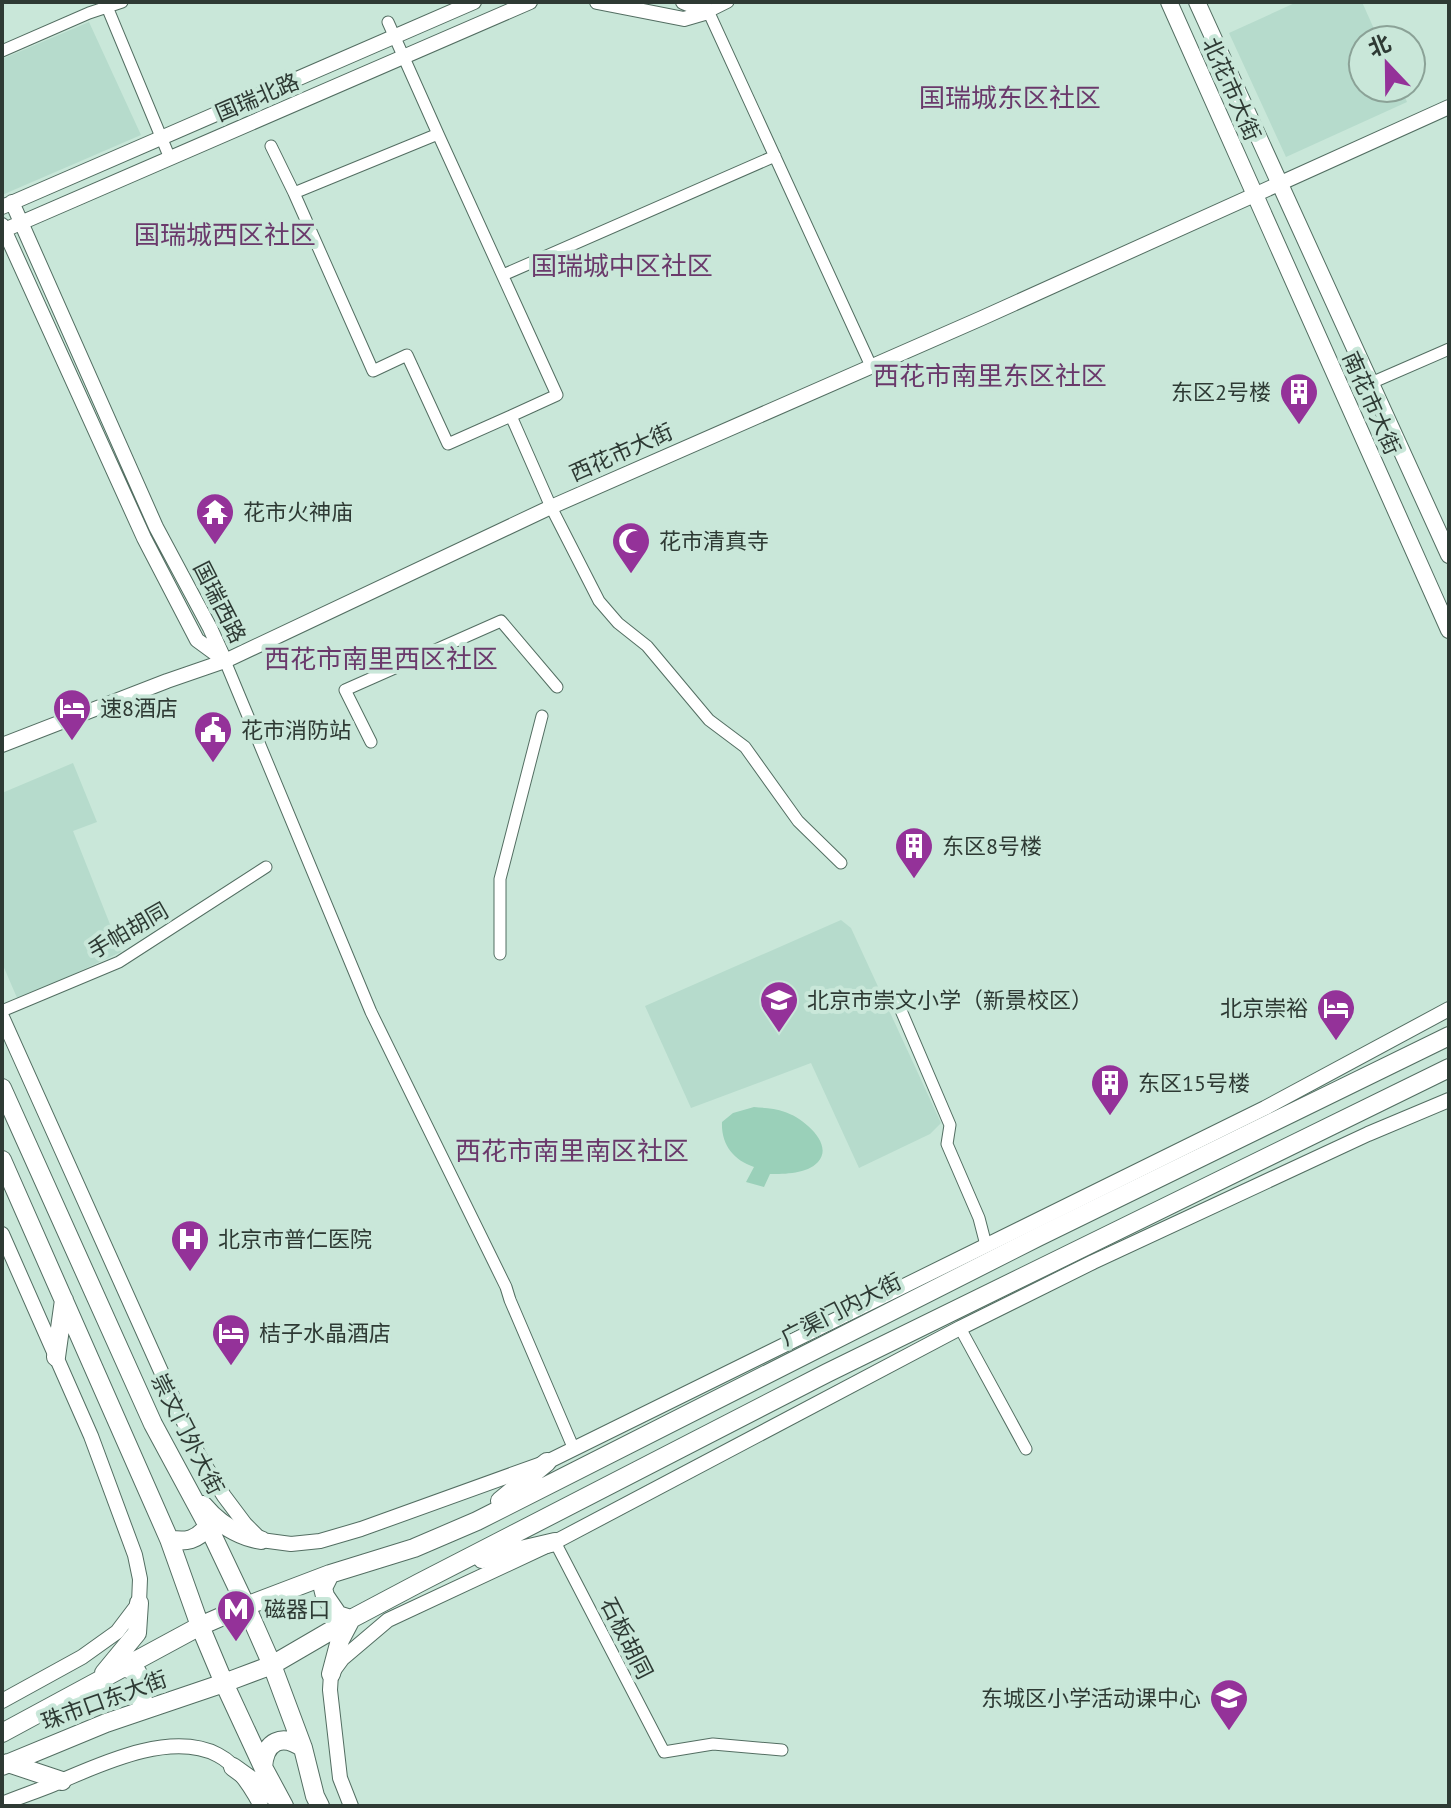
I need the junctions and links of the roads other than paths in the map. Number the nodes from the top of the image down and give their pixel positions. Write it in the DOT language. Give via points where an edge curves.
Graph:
graph roads {
  1 [pos="122,2"];
  2 [pos="474,2"];
  3 [pos="530,2"];
  4 [pos="597,2"];
  5 [pos="683,2"];
  6 [pos="728,2"];
  7 [pos="1169,2"];
  8 [pos="1197,2"];
  9 [pos="106,5"];
  10 [pos="706,7"];
  11 [pos="391,30"];
  12 [pos="2,51"];
  13 [pos="404,57"];
  14 [pos="1449,107"];
  15 [pos="438,134"];
  16 [pos="161,137"];
  17 [pos="271,146"];
  18 [pos="169,156"];
  19 [pos="775,156"];
  20 [pos="1279,184"];
  21 [pos="294,193"];
  22 [pos="1255,194"];
  23 [pos="7,205"];
  24 [pos="22,223"];
  25 [pos="3,229"];
  26 [pos="503,275"];
  27 [pos="1449,349"];
  28 [pos="871,366"];
  29 [pos="1371,383"];
  30 [pos="511,416"];
  31 [pos="551,507"];
  32 [pos="1449,555"];
  33 [pos="1449,630"];
  34 [pos="225,661"];
  35 [pos="557,687"];
  36 [pos="542,716"];
  37 [pos="371,742"];
  38 [pos="2,745"];
  39 [pos="841,863"];
  40 [pos="266,867"];
  41 [pos="500,954"];
  42 [pos="897,1001"];
  43 [pos="1449,1009"];
  44 [pos="2,1014"];
  45 [pos="1449,1036"];
  46 [pos="1449,1068"];
  47 [pos="2,1088"];
  48 [pos="1449,1100"];
  49 [pos="2,1160"];
  50 [pos="2,1234"];
  51 [pos="986,1245"];
  52 [pos="64,1297"];
  53 [pos="960,1328"];
  54 [pos="56,1357"];
  55 [pos="573,1447"];
  56 [pos="1026,1449"];
  57 [pos="547,1462"];
  58 [pos="184,1482"];
  59 [pos="477,1521"];
  60 [pos="208,1526"];
  61 [pos="169,1539"];
  62 [pos="261,1540"];
  63 [pos="555,1542"];
  64 [pos="452,1567"];
  65 [pos="330,1574"];
  66 [pos="139,1603"];
  67 [pos="246,1606"];
  68 [pos="351,1619"];
  69 [pos="200,1626"];
  70 [pos="272,1665"];
  71 [pos="124,1667"];
  72 [pos="331,1674"];
  73 [pos="97,1681"];
  74 [pos="224,1683"];
  75 [pos="2,1701"];
  76 [pos="140,1711"];
  77 [pos="4,1731"];
  78 [pos="303,1748"];
  79 [pos="782,1750"];
  80 [pos="5,1765"];
  81 [pos="233,1767"];
  82 [pos="263,1767"];
  83 [pos="62,1781"];
  84 [pos="2,1804"];
  85 [pos="283,1804"];
  86 [pos="261,1806"];
  87 [pos="320,1806"];
  88 [pos="351,1806"];
  1 -- 9 [label="street"];
  2 -- 11 [label="street, 国瑞北路"];
  3 -- 13 [label="street, 国瑞北路"];
  4 -- 10 [label="street" via="684,19"];
  5 -- 10 [label="street"];
  6 -- 10 [label="street"];
  7 -- 22 [label="main road, 北花市大街"];
  8 -- 20 [label="main road, 北花市大街"];
  9 -- 12 [label="street"];
  9 -- 16 [label="street"];
  10 -- 19 [label="street"];
  11 -- 13 [label="street"];
  11 -- 16 [label="street, 国瑞北路"];
  13 -- 15 [label="street"];
  13 -- 24 [label="street, 国瑞北路"];
  14 -- 20 [label="street, 西花市大街"];
  15 -- 21 [label="street"];
  15 -- 26 [label="street"];
  16 -- 18 [label="street"];
  16 -- 23 [label="street, 国瑞北路"];
  17 -- 21 [label="street"];
  19 -- 26 [label="street"];
  19 -- 28 [label="street"];
  20 -- 22 [label="street, 西花市大街"];
  20 -- 29 [label="main road, 南花市大街"];
  21 -- 30 [label="street" via="373,371 407,355 448,444"];
  22 -- 28 [label="street, 西花市大街"];
  22 -- 33 [label="main road, 南花市大街"];
  23 -- 24 [label="street, 国瑞西路"];
  24 -- 25 [label="street, 国瑞北路"];
  24 -- 34 [label="street, 国瑞西路" via="156,527"];
  25 -- 34 [label="street, 国瑞西路" via="144,538 197,640"];
  26 -- 30 [label="street" via="557,395"];
  27 -- 29 [label="street"];
  28 -- 31 [label="street, 西花市大街"];
  29 -- 32 [label="main road, 南花市大街"];
  30 -- 31 [label="street"];
  31 -- 34 [label="street, 西花市大街"];
  31 -- 39 [label="street" via="599,601 647,646 709,720 745,747 798,821"];
  34 -- 38 [label="street, 西花市大街"];
  34 -- 55 [label="street" via="371,1012 506,1287"];
  35 -- 37 [label="street" via="501,621 345,690"];
  36 -- 41 [label="street" via="500,879"];
  40 -- 44 [label="street, 手帕胡同" via="119,962"];
  42 -- 51 [label="street" via="950,1125 947,1144"];
  43 -- 51 [label="street, 广渠门内大街" via="1265,1108"];
  44 -- 62 [label="street, 崇文门外大街" via="199,1456"];
  45 -- 59 [label="main road, 广渠门内大街"];
  46 -- 64 [label="main road" via="827,1373"];
  47 -- 58 [label="main road, 崇文门外大街"];
  48 -- 53 [label="street"];
  49 -- 52 [label="main road"];
  50 -- 54 [label="street"];
  51 -- 55 [label="street, 广渠门内大街"];
  52 -- 54 [label="main road"];
  52 -- 61 [label="main road"];
  53 -- 56 [label="street"];
  53 -- 63 [label="street"];
  54 -- 66 [label="street" via="135,1555"];
  55 -- 57 [label="street, 广渠门内大街"];
  57 -- 59 [label="main road"];
  57 -- 62 [label="street, 广渠门内大街" via="320,1541"];
  58 -- 60 [label="main road, 崇文门外大街"];
  58 -- 62 [label="main road" via="231,1529"];
  59 -- 65 [label="main road, 广渠门内大街" via="396,1555"];
  60 -- 61 [label="main road" via="194,1539"];
  60 -- 67 [label="main road, 崇文门外大街"];
  61 -- 69 [label="main road"];
  63 -- 64 [label="main road"];
  63 -- 72 [label="street" via="388,1620"];
  63 -- 79 [label="street, 石板胡同" via="664,1752 713,1744"];
  64 -- 68 [label="main road"];
  65 -- 67 [label="main road, 广渠门内大街"];
  65 -- 68 [label="main road" via="325,1596 338,1615"];
  66 -- 73 [label="main road" via="137,1633"];
  66 -- 75 [label="street" via="117,1632"];
  67 -- 69 [label="main road, 广渠门内大街"];
  67 -- 70 [label="main road, 崇文门外大街"];
  68 -- 70 [label="main road"];
  68 -- 72 [label="main road"];
  69 -- 71 [label="main road, 珠市口东大街"];
  69 -- 74 [label="main road"];
  70 -- 74 [label="main road, 珠市口东大街"];
  70 -- 78 [label="main road, 崇文门外大街"];
  71 -- 73 [label="main road, 珠市口东大街"];
  71 -- 76 [label="main road" via="137,1672 143,1683"];
  72 -- 88 [label="street" via="340,1778"];
  73 -- 77 [label="main road, 珠市口东大街"];
  74 -- 76 [label="main road, 珠市口东大街"];
  74 -- 82 [label="main road"];
  76 -- 80 [label="main road, 珠市口东大街"];
  78 -- 82 [label="main road" via="279,1741 269,1748"];
  78 -- 87 [label="main road, 崇文门外大街"];
  80 -- 83 [label="main road"];
  81 -- 83 [label="street" via="204,1749 177,1746 142,1751"];
  81 -- 85 [label="main road"];
  81 -- 86 [label="street"];
  82 -- 85 [label="main road"];
  83 -- 84 [label="street"];
}
